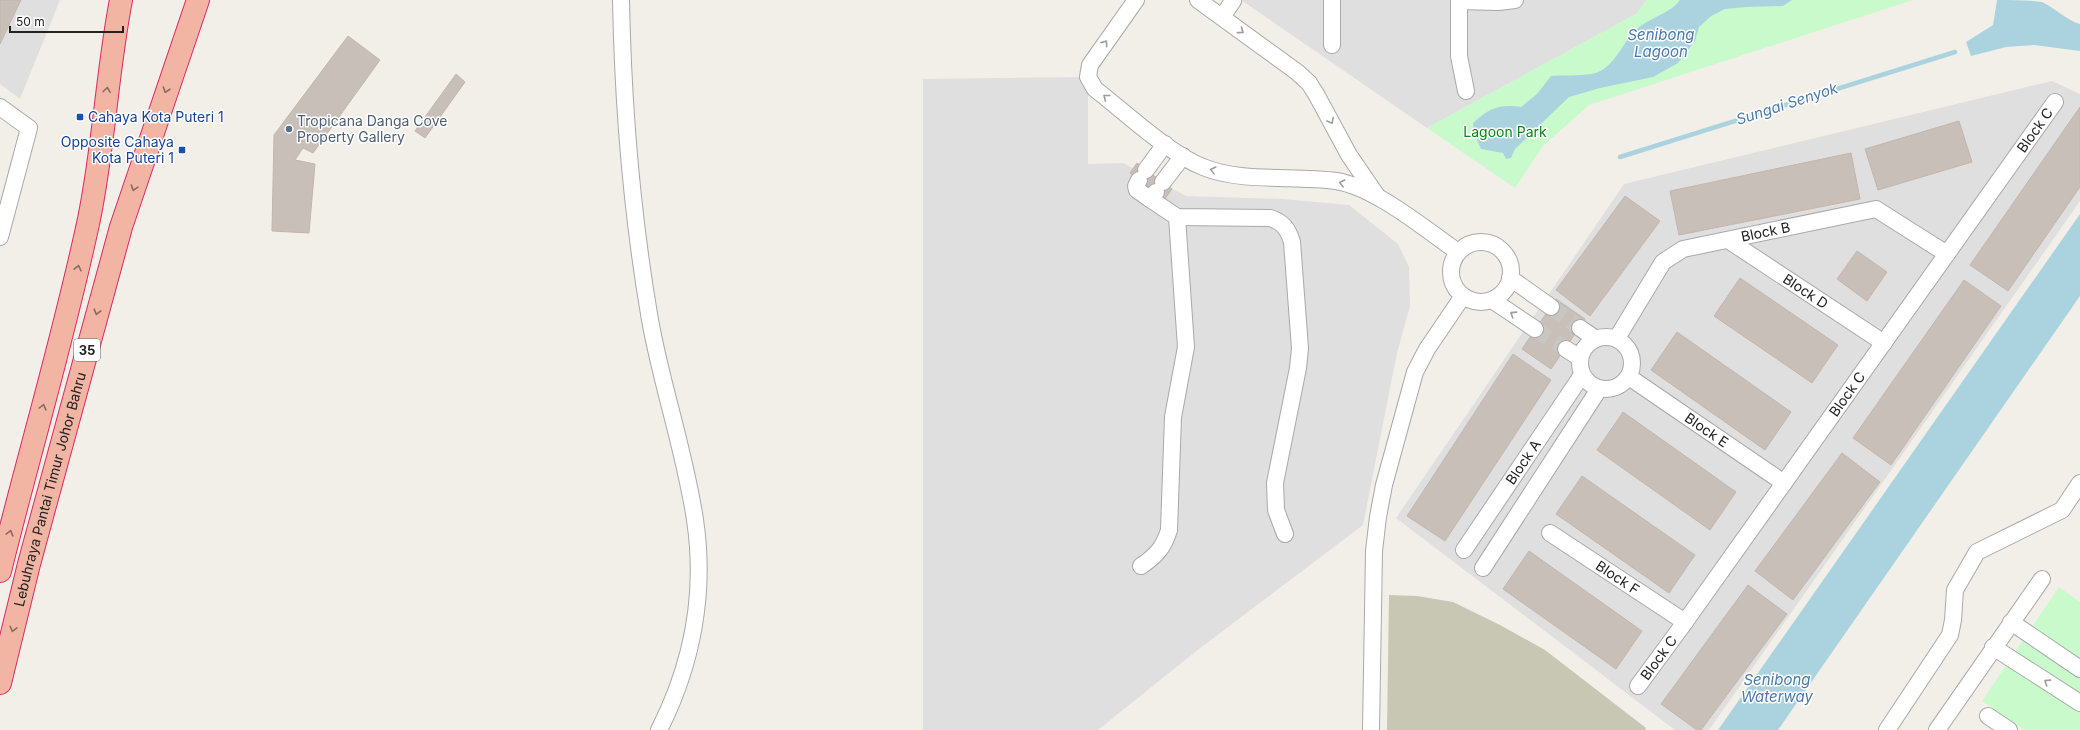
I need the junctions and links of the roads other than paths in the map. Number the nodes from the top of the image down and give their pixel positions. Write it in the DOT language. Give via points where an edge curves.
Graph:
graph roads {
  1 [pos="121,0"];
  2 [pos="131,0"];
  3 [pos="185,0"];
  4 [pos="198,0"];
  5 [pos="621,0"];
  6 [pos="1136,0"];
  7 [pos="1332,0"];
  8 [pos="1459,0"];
  9 [pos="1515,0"];
  10 [pos="1200,1"];
  11 [pos="1233,1"];
  12 [pos="1222,17"];
  13 [pos="114,38"];
  14 [pos="1332,45"];
  15 [pos="174,67"];
  16 [pos="1466,91"];
  17 [pos="2055,102"];
  18 [pos="0,107"];
  19 [pos="1165,144"];
  20 [pos="1183,156"];
  21 [pos="1156,191"];
  22 [pos="1378,198"];
  23 [pos="1177,217"];
  24 [pos="0,236"];
  25 [pos="1728,240"];
  26 [pos="1458,252"];
  27 [pos="1947,254"];
  28 [pos="1510,278"];
  29 [pos="1464,296"];
  30 [pos="1492,300"];
  31 [pos="1551,307"];
  32 [pos="1535,328"];
  33 [pos="1580,328"];
  34 [pos="1617,338"];
  35 [pos="1596,339"];
  36 [pos="1884,343"];
  37 [pos="1566,349"];
  38 [pos="1580,358"];
  39 [pos="1582,375"];
  40 [pos="1629,377"];
  41 [pos="1599,389"];
  42 [pos="1784,483"];
  43 [pos="2080,483"];
  44 [pos="1550,533"];
  45 [pos="1284,534"];
  46 [pos="1464,550"];
  47 [pos="1141,566"];
  48 [pos="1483,568"];
  49 [pos="0,571"];
  50 [pos="2042,579"];
  51 [pos="1686,622"];
  52 [pos="2011,622"];
  53 [pos="1993,647"];
  54 [pos="2080,669"];
  55 [pos="0,682"];
  56 [pos="1638,686"];
  57 [pos="2080,704"];
  58 [pos="1988,716"];
  59 [pos="659,730"];
  60 [pos="1371,730"];
  61 [pos="1887,730"];
  62 [pos="1937,730"];
  63 [pos="2009,730"];
  1 -- 13 [label="highway, Lebuhraya Pantai Timur Johor Bahru / 35"];
  2 -- 13 [label="highway"];
  3 -- 15 [label="highway"];
  4 -- 15 [label="highway, Lebuhraya Pantai Timur Johor Bahru / 35"];
  5 -- 59 [label="street" via="626,114 650,320 695,521 699,571 697,616 686,665 674,701"];
  19 -- 6 [label="street, one-way" via="1095,89 1088,77 1093,60"];
  7 -- 14 [label="street"];
  8 -- 9 [label="street"];
  8 -- 16 [label="street" via="1459,56"];
  10 -- 12 [label="street"];
  11 -- 12 [label="street"];
  12 -- 22 [label="street, one-way" via="1309,83 1359,173"];
  49 -- 13 [label="highway, Lebuhraya Pantai Timur Johor Bahru / 35, one-way" via="70,306 90,217"];
  15 -- 55 [label="highway, Lebuhraya Pantai Timur Johor Bahru / 35, one-way" via="121,227 29,564"];
  17 -- 27 [label="street, Block C"];
  18 -- 24 [label="street" via="29,128"];
  19 -- 20 [label="street"];
  19 -- 21 [label="street" via="1136,186 1137,190"];
  20 -- 21 [label="street"];
  22 -- 20 [label="street, one-way" via="1350,184 1241,175 1204,167"];
  21 -- 23 [label="street"];
  22 -- 26 [label="street"];
  23 -- 45 [label="street" via="1270,218 1277,220 1288,232 1292,242 1300,348 1275,483 1276,510"];
  23 -- 47 [label="street" via="1186,347 1173,417 1169,530 1161,550"];
  25 -- 27 [label="street, Block B" via="1876,209"];
  25 -- 34 [label="street, Block B" via="1683,249 1663,262"];
  25 -- 36 [label="street, Block D"];
  26 -- 28 [label="street" via="1466,245 1476,242 1495,245 1508,259"];
  26 -- 29 [label="street" via="1453,260 1452,280 1456,289"];
  27 -- 36 [label="street, Block C"];
  28 -- 30 [label="street" via="1506,288"];
  28 -- 31 [label="street"];
  29 -- 30 [label="street" via="1482,302"];
  29 -- 60 [label="street" via="1427,349 1415,372 1384,485 1374,551"];
  32 -- 30 [label="street, one-way"];
  33 -- 35 [label="street"];
  34 -- 35 [label="street"];
  34 -- 40 [label="street" via="1630,352 1632,369"];
  35 -- 38 [label="street" via="1586,347"];
  36 -- 42 [label="street, Block C"];
  37 -- 38 [label="street"];
  38 -- 39 [label="street"];
  39 -- 41 [label="street"];
  39 -- 46 [label="street, Block A"];
  40 -- 41 [label="street" via="1616,388"];
  40 -- 42 [label="street, Block E"];
  41 -- 48 [label="street"];
  42 -- 51 [label="street, Block C"];
  43 -- 61 [label="street" via="2062,510 1977,552 1955,590 1950,635"];
  44 -- 51 [label="street, Block F"];
  50 -- 52 [label="street"];
  51 -- 56 [label="street, Block C"];
  52 -- 53 [label="street"];
  52 -- 54 [label="street"];
  57 -- 53 [label="street, one-way"];
  53 -- 62 [label="street"];
  58 -- 63 [label="street"];
}
